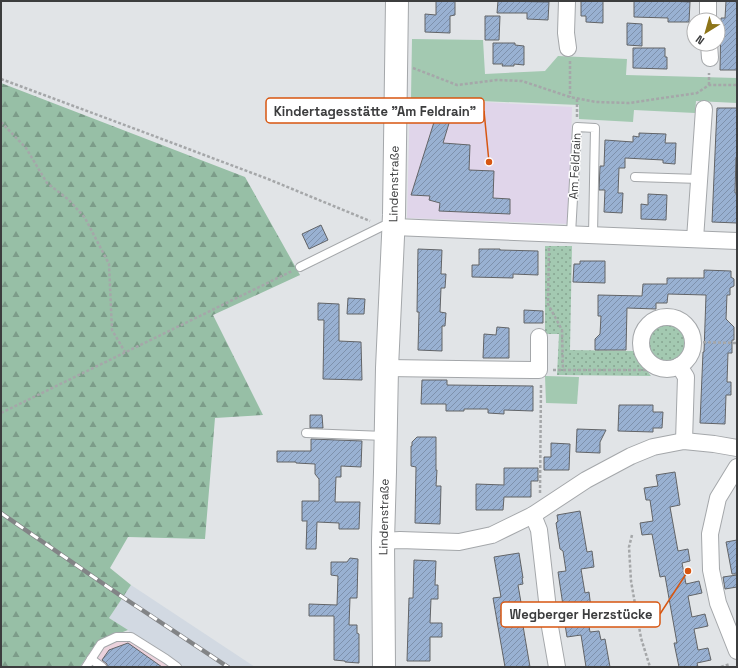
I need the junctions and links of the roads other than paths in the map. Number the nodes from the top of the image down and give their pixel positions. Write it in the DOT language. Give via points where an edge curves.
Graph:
graph roads {
  1 [pos="397,1"];
  2 [pos="567,1"];
  3 [pos="708,1"];
  4 [pos="708,12"];
  5 [pos="568,48"];
  6 [pos="704,109"];
  7 [pos="634,177"];
  8 [pos="700,179"];
  9 [pos="388,227"];
  10 [pos="571,234"];
  11 [pos="593,235"];
  12 [pos="695,239"];
  13 [pos="737,241"];
  14 [pos="300,267"];
  15 [pos="539,337"];
  16 [pos="679,366"];
  17 [pos="387,368"];
  18 [pos="306,433"];
  19 [pos="386,436"];
  20 [pos="684,441"];
  21 [pos="737,448"];
  22 [pos="737,467"];
  23 [pos="536,512"];
  24 [pos="383,541"];
  25 [pos="737,651"];
  26 [pos="91,659"];
  27 [pos="86,667"];
  28 [pos="102,667"];
  29 [pos="177,667"];
  30 [pos="384,667"];
  31 [pos="557,667"];
  1 -- 9 [label="street, Lindenstraße"];
  2 -- 5 [label="street"];
  3 -- 4 [label="street"];
  6 -- 8 [label="street"];
  7 -- 8 [label="lane"];
  8 -- 12 [label="street"];
  9 -- 10 [label="street"];
  9 -- 14 [label="lane"];
  9 -- 17 [label="street, Lindenstraße"];
  10 -- 11 [label="street"];
  10 -- 11 [label="lane, Am Feldrain" via="577,127 595,128"];
  11 -- 12 [label="street"];
  12 -- 13 [label="street"];
  15 -- 17 [label="street" via="540,370"];
  16 -- 16 [label="street" via="661,368 645,356 642,349 643,335 650,323 657,319 678,319 692,335 692,349"];
  16 -- 20 [label="street" via="686,377"];
  17 -- 19 [label="street, Lindenstraße"];
  18 -- 19 [label="lane"];
  19 -- 24 [label="street, Lindenstraße"];
  20 -- 21 [label="street"];
  20 -- 23 [label="street" via="653,447 631,456 586,480"];
  22 -- 25 [label="street" via="718,498 710,534 711,570 718,602"];
  23 -- 24 [label="street" via="492,535 459,542"];
  23 -- 31 [label="street"];
  24 -- 30 [label="street, Lindenstraße"];
  26 -- 27 [label="lane"];
  26 -- 28 [label="lane"];
  26 -- 29 [label="lane" via="101,644 116,637 131,637"];
}
